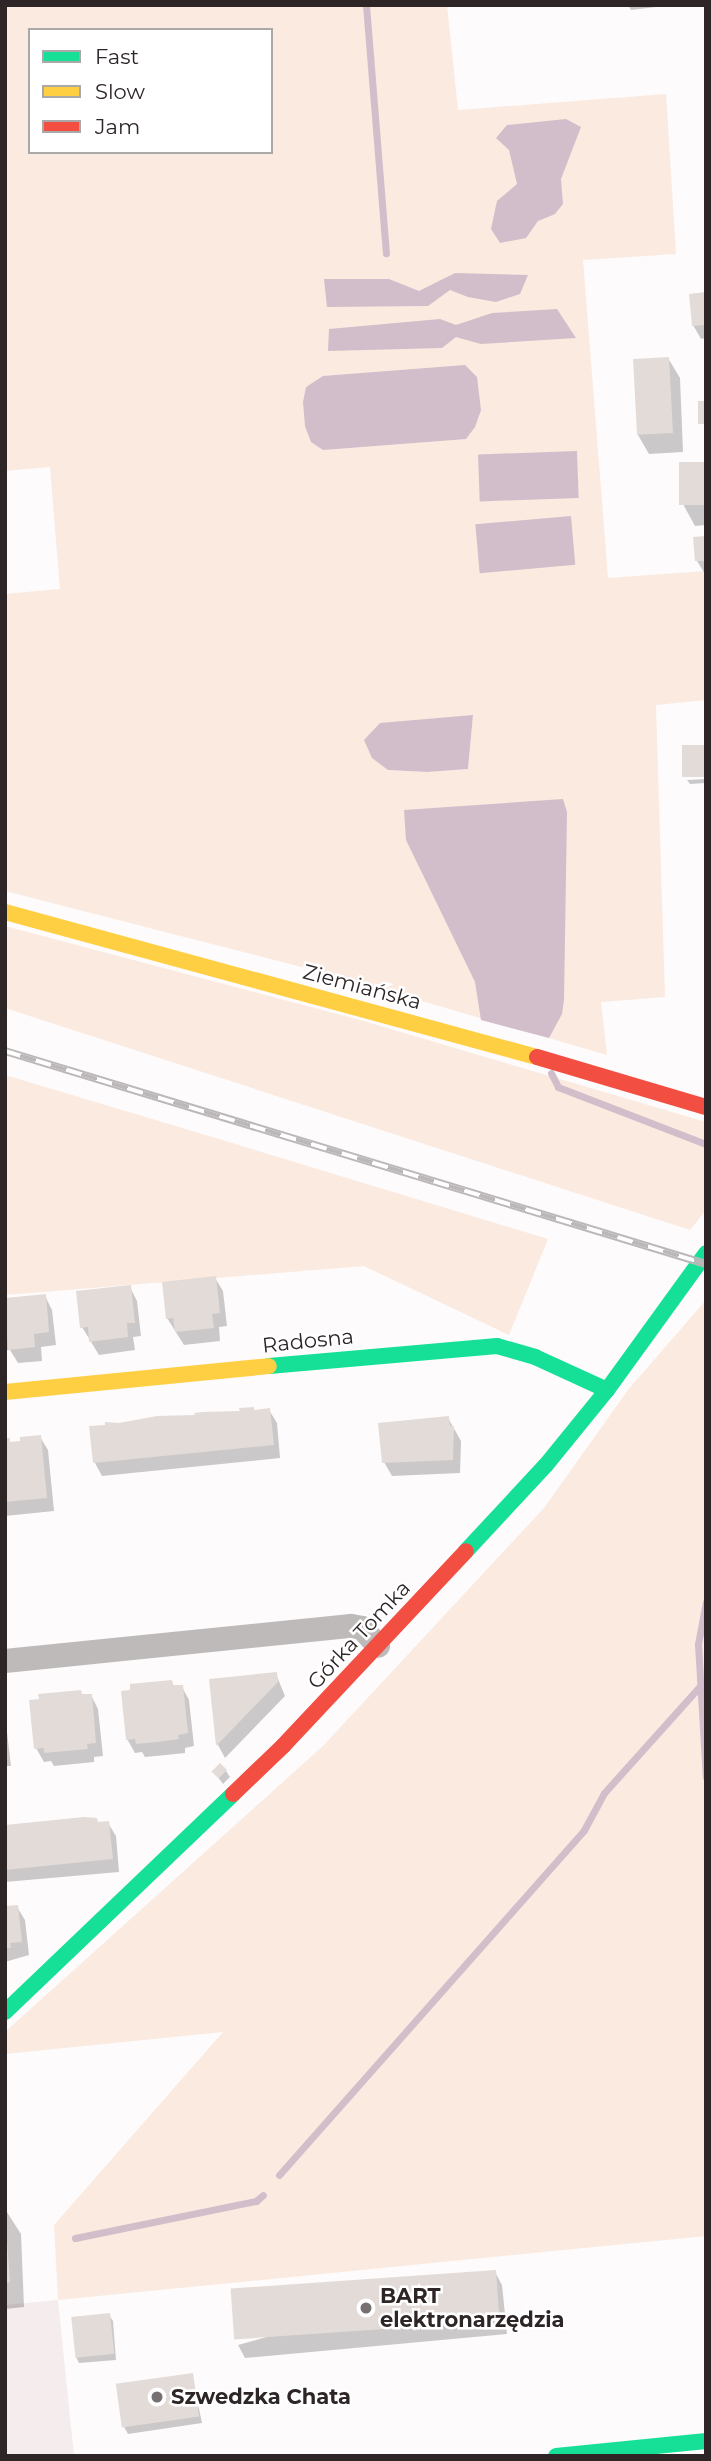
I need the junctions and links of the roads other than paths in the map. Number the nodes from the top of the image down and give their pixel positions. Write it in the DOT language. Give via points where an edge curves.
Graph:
graph roads {
  1 [pos="5,912"];
  2 [pos="706,1107"];
  3 [pos="706,1254"];
  4 [pos="607,1390"];
  5 [pos="5,1392"];
  6 [pos="378,1646"];
  7 [pos="5,1661"];
  8 [pos="5,2012"];
  9 [pos="706,2441"];
  10 [pos="605,2454"];
  11 [pos="556,2456"];
  1 -- 2 [label="street, Ziemiańska" via="461,1035"];
  3 -- 4 [label="street, Górka Tomka"];
  4 -- 5 [label="street, Radosna" via="535,1357 497,1346"];
  4 -- 6 [label="street, Górka Tomka" via="546,1465"];
  6 -- 7 [label="street" via="362,1628 351,1626"];
  6 -- 8 [label="street, Górka Tomka" via="283,1746"];
  9 -- 10 [label="street"];
  10 -- 11 [label="street"];
}
